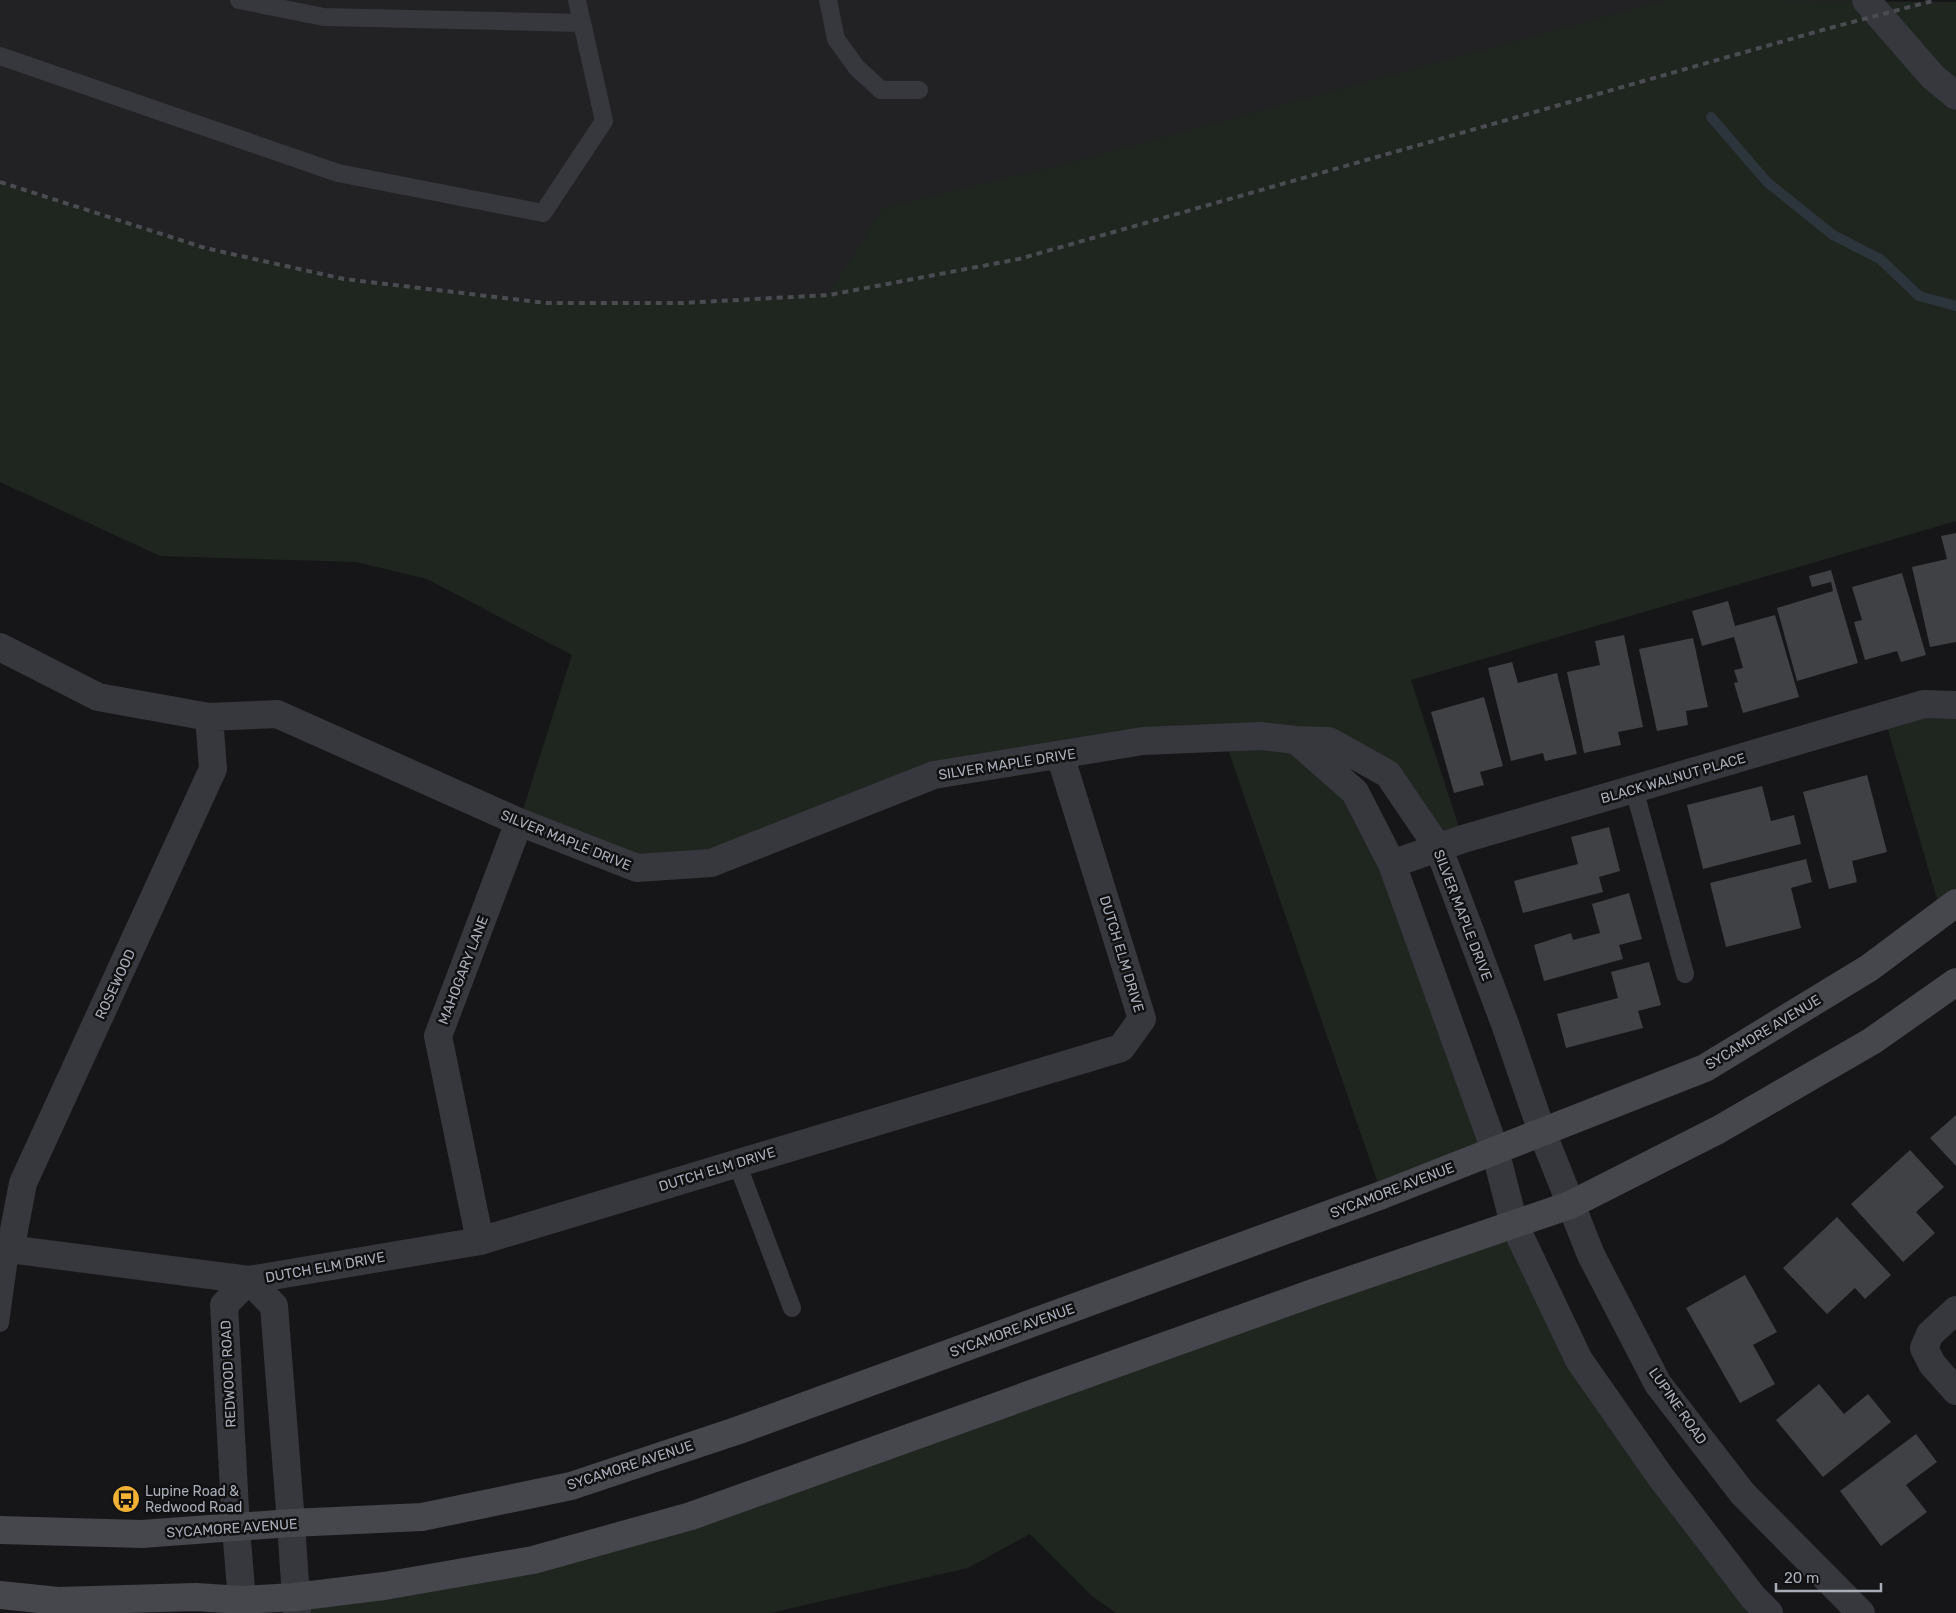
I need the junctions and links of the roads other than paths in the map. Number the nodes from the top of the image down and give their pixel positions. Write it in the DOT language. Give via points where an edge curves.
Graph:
graph roads {
  1 [pos="239,0"];
  2 [pos="577,0"];
  3 [pos="828,0"];
  4 [pos="1866,0"];
  5 [pos="582,24"];
  6 [pos="0,56"];
  7 [pos="919,90"];
  8 [pos="1956,96"];
  9 [pos="0,647"];
  10 [pos="1956,705"];
  11 [pos="209,717"];
  12 [pos="1296,740"];
  13 [pos="1060,755"];
  14 [pos="1634,789"];
  15 [pos="519,822"];
  16 [pos="1439,848"];
  17 [pos="1392,864"];
  18 [pos="1956,903"];
  19 [pos="1685,974"];
  20 [pos="1956,982"];
  21 [pos="1542,1132"];
  22 [pos="1495,1150"];
  23 [pos="737,1163"];
  24 [pos="1570,1205"];
  25 [pos="1514,1224"];
  26 [pos="480,1241"];
  27 [pos="5,1250"];
  28 [pos="249,1280"];
  29 [pos="792,1308"];
  30 [pos="1956,1310"];
  31 [pos="0,1323"];
  32 [pos="1956,1391"];
  33 [pos="291,1523"];
  34 [pos="236,1528"];
  35 [pos="0,1530"];
  36 [pos="0,1595"];
  37 [pos="296,1605"];
  38 [pos="242,1607"];
  39 [pos="1769,1613"];
  40 [pos="1861,1613"];
  1 -- 5 [label="lane" via="324,17"];
  2 -- 5 [label="lane"];
  3 -- 7 [label="lane" via="836,39 857,68 881,90"];
  4 -- 8 [label="street" via="1933,77"];
  5 -- 6 [label="lane" via="604,121 543,213 338,173"];
  9 -- 11 [label="street, SILVER MAPLE DRIVE" via="98,697"];
  10 -- 14 [label="street, BLACK WALNUT PLACE" via="1924,704"];
  11 -- 15 [label="street, SILVER MAPLE DRIVE" via="277,714"];
  11 -- 27 [label="street, ROSEWOOD" via="213,769 23,1183"];
  12 -- 13 [label="street, SILVER MAPLE DRIVE" via="1261,736 1143,741"];
  12 -- 16 [label="street, SILVER MAPLE DRIVE" via="1329,741 1388,774"];
  12 -- 17 [label="street" via="1355,792"];
  13 -- 15 [label="street, SILVER MAPLE DRIVE" via="934,775 711,863 637,868"];
  13 -- 23 [label="street, DUTCH ELM DRIVE" via="1142,1019 1121,1048"];
  14 -- 16 [label="street, BLACK WALNUT PLACE"];
  14 -- 19 [label="lane"];
  15 -- 26 [label="street, MAHOGARY LANE" via="438,1036"];
  16 -- 17 [label="street, BLACK WALNUT PLACE"];
  16 -- 21 [label="street, SILVER MAPLE DRIVE"];
  17 -- 22 [label="street"];
  18 -- 21 [label="main road, SYCAMORE AVENUE" via="1869,968 1705,1068"];
  20 -- 24 [label="main road" via="1872,1041 1735,1120"];
  21 -- 22 [label="main road, SYCAMORE AVENUE"];
  21 -- 24 [label="street, LUPINE ROAD"];
  22 -- 25 [label="street"];
  22 -- 33 [label="main road, SYCAMORE AVENUE" via="1382,1195 739,1430 571,1486 422,1517"];
  23 -- 26 [label="street, DUTCH ELM DRIVE"];
  23 -- 29 [label="lane"];
  24 -- 25 [label="main road"];
  24 -- 40 [label="street, LUPINE ROAD" via="1591,1256 1658,1384 1743,1494"];
  25 -- 37 [label="main road" via="690,1516 534,1560"];
  25 -- 39 [label="street" via="1579,1360 1660,1476 1753,1597"];
  26 -- 28 [label="street, DUTCH ELM DRIVE"];
  27 -- 28 [label="street, DUTCH ELM DRIVE"];
  27 -- 31 [label="lane"];
  28 -- 33 [label="street" via="274,1306"];
  28 -- 34 [label="street, REDWOOD ROAD" via="224,1305"];
  30 -- 32 [label="street" via="1930,1334 1924,1348 1932,1364"];
  33 -- 34 [label="main road, SYCAMORE AVENUE"];
  33 -- 37 [label="street"];
  34 -- 35 [label="main road, SYCAMORE AVENUE" via="142,1534"];
  34 -- 38 [label="street, REDWOOD ROAD"];
  36 -- 38 [label="main road" via="58,1601 196,1597"];
  37 -- 38 [label="main road"];
}
